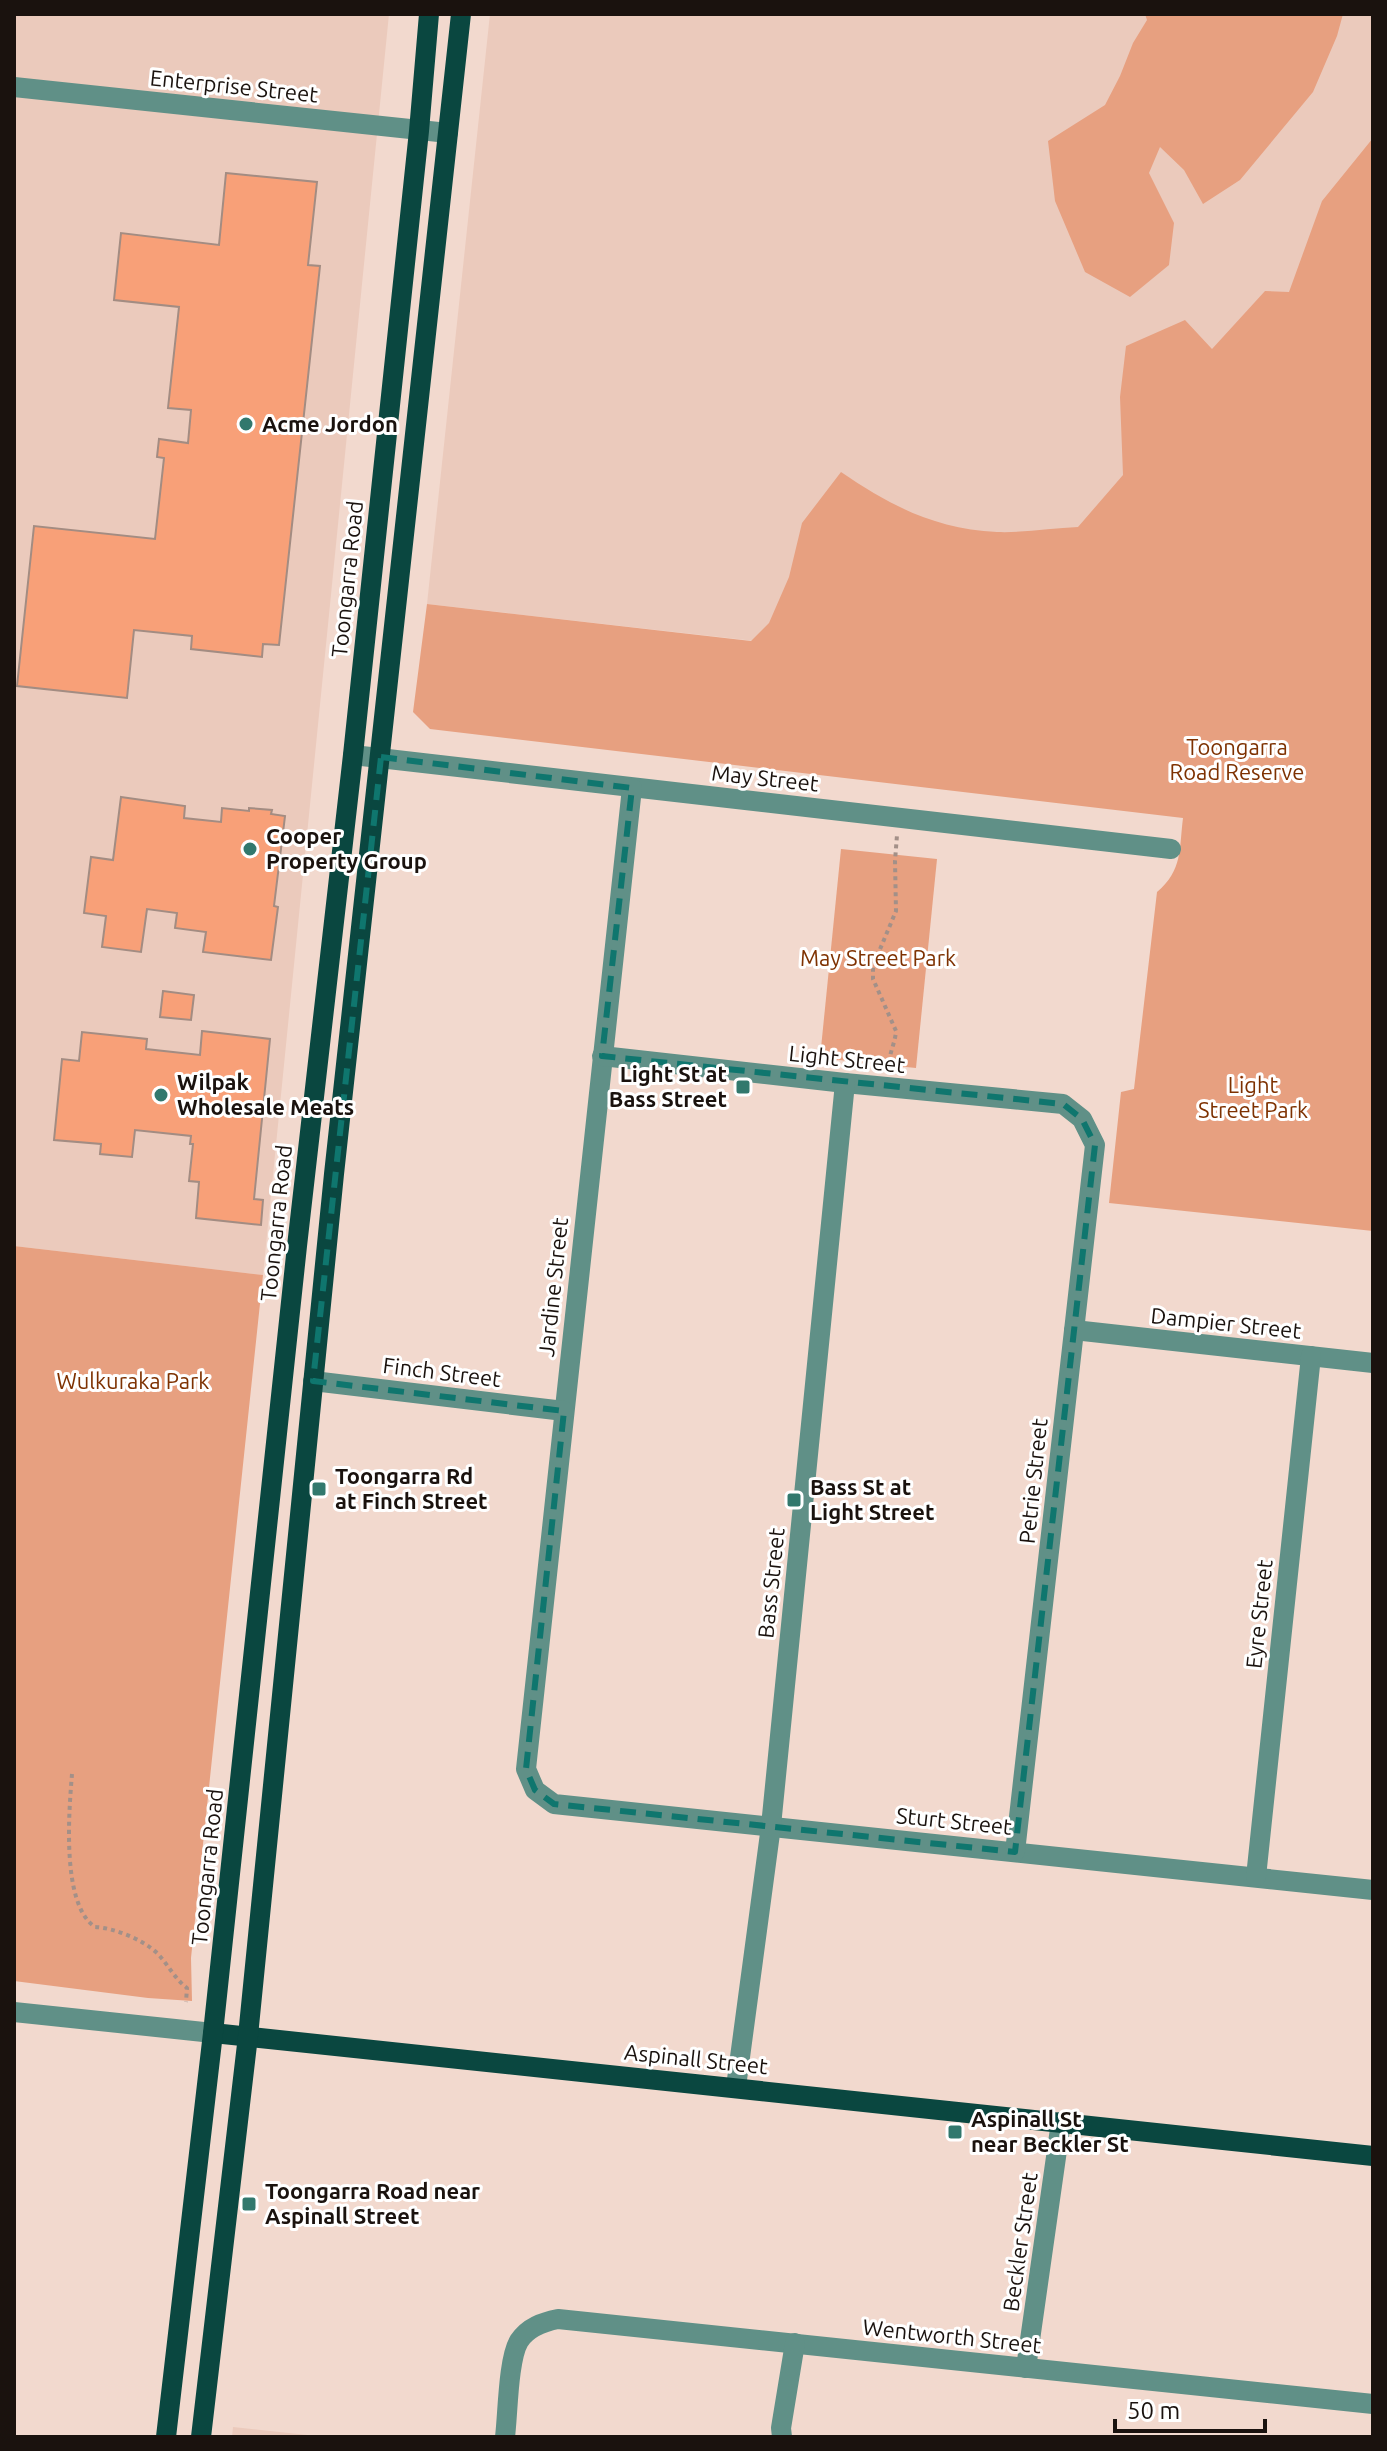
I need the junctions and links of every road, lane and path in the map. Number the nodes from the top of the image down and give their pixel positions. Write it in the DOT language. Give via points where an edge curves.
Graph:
graph roads {
  1 [pos="429,14"];
  2 [pos="461,14"];
  3 [pos="14,87"];
  4 [pos="419,131"];
  5 [pos="448,133"];
  6 [pos="353,755"];
  7 [pos="381,757"];
  8 [pos="632,788"];
  9 [pos="899,817"];
  10 [pos="1171,849"];
  11 [pos="602,1056"];
  12 [pos="845,1083"];
  13 [pos="895,1088"];
  14 [pos="1082,1119"];
  15 [pos="1074,1330"];
  16 [pos="1311,1356"];
  17 [pos="1373,1363"];
  18 [pos="313,1381"];
  19 [pos="564,1411"];
  20 [pos="72,1774"];
  21 [pos="535,1790"];
  22 [pos="771,1826"];
  23 [pos="1015,1852"];
  24 [pos="1256,1877"];
  25 [pos="1373,1890"];
  26 [pos="195,1987"];
  27 [pos="187,1988"];
  28 [pos="186,2002"];
  29 [pos="14,2012"];
  30 [pos="213,2033"];
  31 [pos="248,2036"];
  32 [pos="736,2087"];
  33 [pos="1061,2122"];
  34 [pos="1373,2156"];
  35 [pos="795,2343"];
  36 [pos="1026,2368"];
  37 [pos="1373,2404"];
  38 [pos="166,2437"];
  39 [pos="201,2437"];
  40 [pos="505,2437"];
  41 [pos="782,2437"];
  1 -- 4 [label="main road, Toongarra Road"];
  2 -- 5 [label="main road"];
  3 -- 4 [label="street, Enterprise Street"];
  4 -- 5 [label="street, Enterprise Street"];
  4 -- 6 [label="main road, Toongarra Road"];
  5 -- 7 [label="main road"];
  6 -- 7 [label="street, May Street"];
  6 -- 30 [label="main road, Toongarra Road"];
  7 -- 8 [label="street, May Street"];
  7 -- 18 [label="main road"];
  8 -- 9 [label="street, May Street"];
  8 -- 11 [label="street, Jardine Street"];
  9 -- 10 [label="street, May Street"];
  9 -- 13 [label="path" via="896,911 873,966 873,979 896,1031 888,1061"];
  11 -- 12 [label="street, Light Street"];
  11 -- 19 [label="street, Jardine Street"];
  12 -- 13 [label="street, Light Street"];
  12 -- 22 [label="street, Bass Street"];
  13 -- 14 [label="street, Light Street" via="1063,1104"];
  14 -- 15 [label="street, Petrie Street" via="1095,1145"];
  15 -- 16 [label="street, Dampier Street"];
  15 -- 23 [label="street, Petrie Street"];
  16 -- 17 [label="street, Dampier Street"];
  16 -- 24 [label="street, Eyre Street"];
  18 -- 19 [label="street, Finch Street"];
  18 -- 31 [label="main road"];
  19 -- 21 [label="street, Jardine Street" via="526,1769"];
  20 -- 27 [label="path" via="69,1839 74,1888 83,1914 95,1927 150,1947"];
  21 -- 22 [label="street, Sturt Street" via="554,1804"];
  22 -- 23 [label="street, Sturt Street"];
  22 -- 32 [label="street, Bass Street"];
  23 -- 24 [label="street, Sturt Street"];
  24 -- 25 [label="street, Sturt Street"];
  26 -- 27 [label="path"];
  27 -- 28 [label="path"];
  29 -- 30 [label="street, Aspinall Street"];
  30 -- 31 [label="main road, Aspinall Street"];
  30 -- 38 [label="main road, Toongarra Road"];
  31 -- 32 [label="main road, Aspinall Street"];
  31 -- 39 [label="main road"];
  32 -- 33 [label="main road, Aspinall Street"];
  33 -- 34 [label="main road, Aspinall Street"];
  33 -- 36 [label="street, Beckler Street"];
  35 -- 36 [label="street, Wentworth Street"];
  35 -- 40 [label="street, Wentworth Street" via="558,2319 542,2322 520,2340 514,2355"];
  35 -- 41 [label="street"];
  36 -- 37 [label="street, Wentworth Street"];
}
